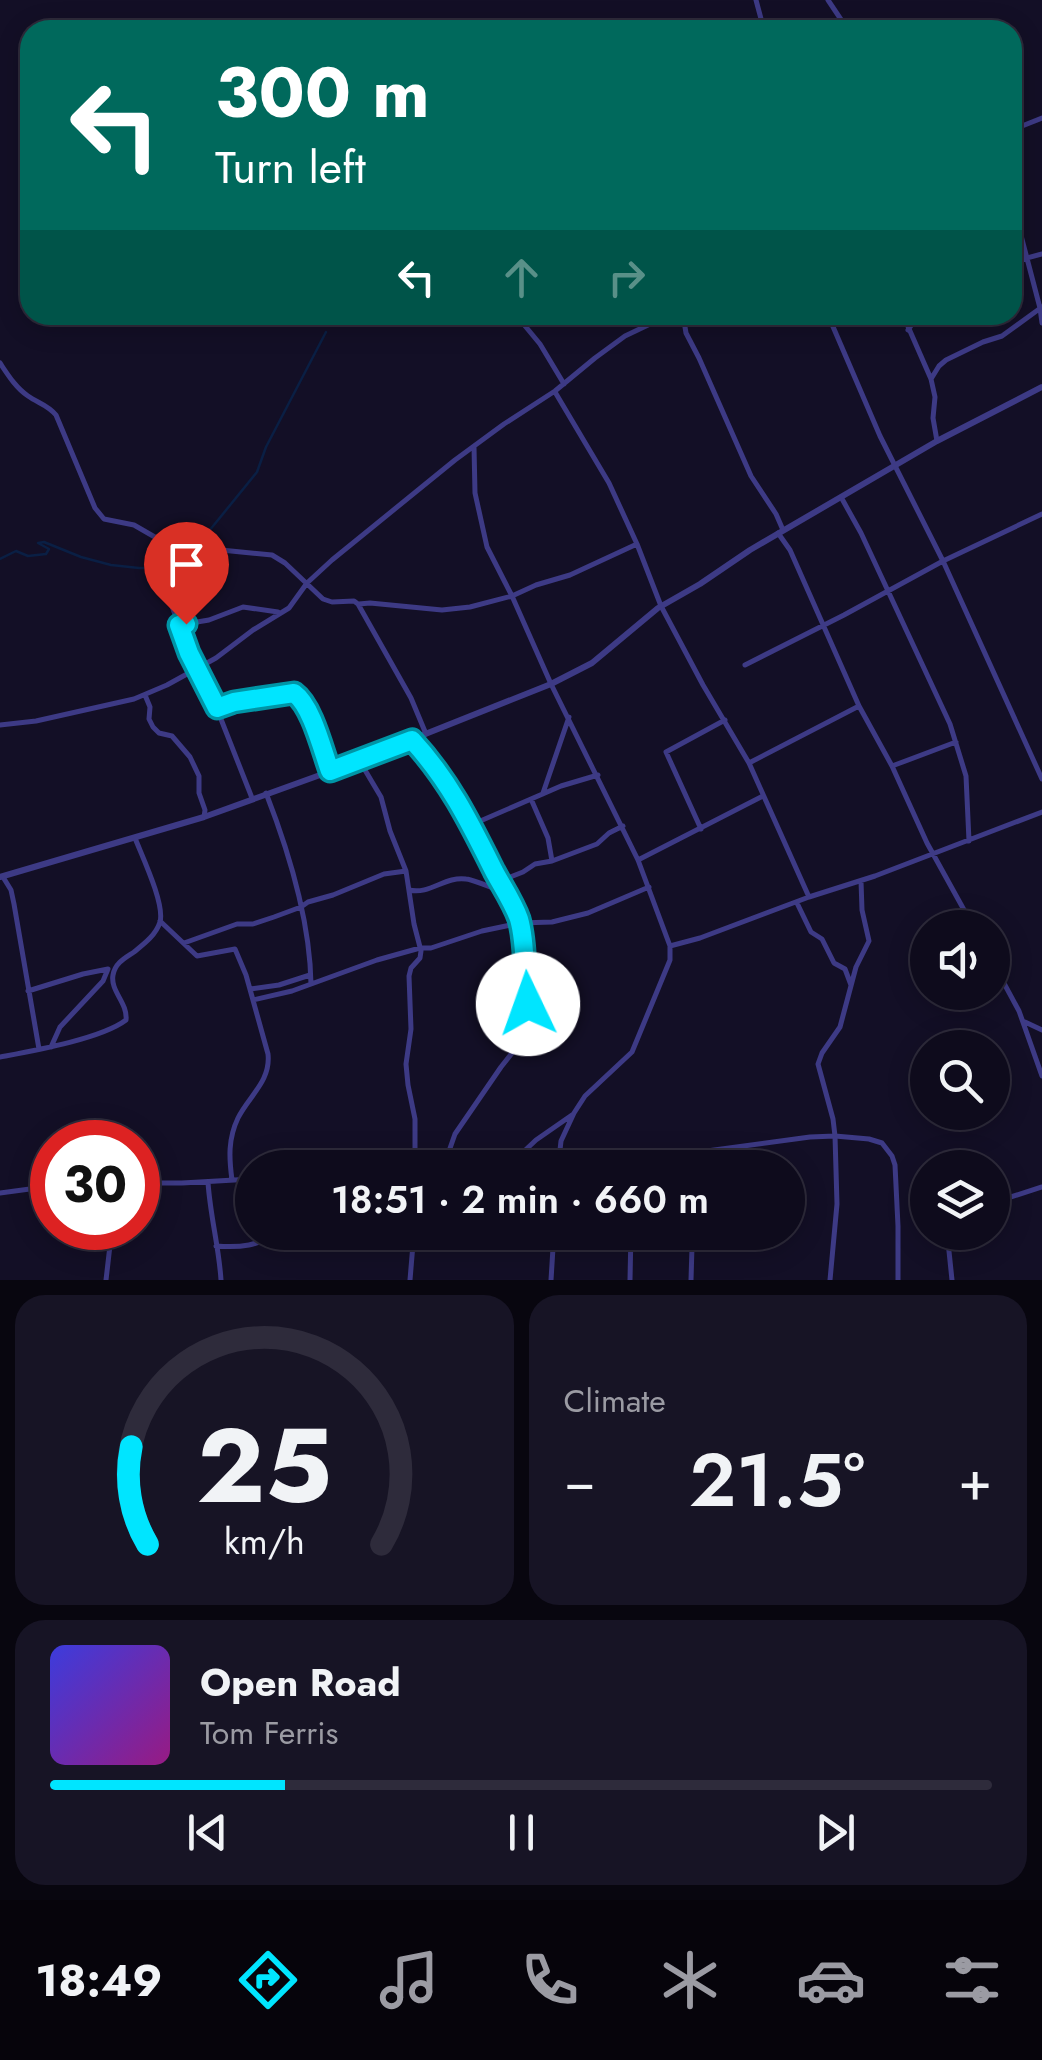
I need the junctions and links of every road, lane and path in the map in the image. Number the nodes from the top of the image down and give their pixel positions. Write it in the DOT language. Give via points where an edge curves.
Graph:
graph roads {
  1 [pos="1022,239"];
  2 [pos="1042,254"];
  3 [pos="1027,258"];
  4 [pos="1022,259"];
  5 [pos="1041,307"];
  6 [pos="1042,323"];
  7 [pos="524,325"];
  8 [pos="648,325"];
  9 [pos="685,325"];
  10 [pos="832,325"];
  11 [pos="906,325"];
  12 [pos="911,325"];
  13 [pos="1017,325"];
  14 [pos="908,330"];
  15 [pos="0,363"];
  16 [pos="931,379"];
  17 [pos="564,384"];
  18 [pos="1042,388"];
  19 [pos="556,392"];
  20 [pos="936,442"];
  21 [pos="474,446"];
  22 [pos="894,466"];
  23 [pos="841,497"];
  24 [pos="1042,514"];
  25 [pos="780,532"];
  26 [pos="638,544"];
  27 [pos="942,561"];
  28 [pos="307,583"];
  29 [pos="166,590"];
  30 [pos="888,591"];
  31 [pos="512,596"];
  32 [pos="358,604"];
  33 [pos="660,606"];
  34 [pos="281,613"];
  35 [pos="825,624"];
  36 [pos="179,625"];
  37 [pos="745,665"];
  38 [pos="197,668"];
  39 [pos="551,684"];
  40 [pos="145,695"];
  41 [pos="859,706"];
  42 [pos="217,708"];
  43 [pos="569,716"];
  44 [pos="726,720"];
  45 [pos="0,725"];
  46 [pos="426,734"];
  47 [pos="412,740"];
  48 [pos="956,742"];
  49 [pos="359,760"];
  50 [pos="749,762"];
  51 [pos="892,766"];
  52 [pos="330,771"];
  53 [pos="598,776"];
  54 [pos="1042,779"];
  55 [pos="266,793"];
  56 [pos="543,793"];
  57 [pos="763,796"];
  58 [pos="252,798"];
  59 [pos="531,800"];
  60 [pos="1042,812"];
  61 [pos="204,817"];
  62 [pos="471,825"];
  63 [pos="623,826"];
  64 [pos="701,828"];
  65 [pos="135,838"];
  66 [pos="968,841"];
  67 [pos="933,852"];
  68 [pos="638,860"];
  69 [pos="552,861"];
  70 [pos="406,871"];
  71 [pos="1,877"];
  72 [pos="500,881"];
  73 [pos="861,881"];
  74 [pos="649,887"];
  75 [pos="409,890"];
  76 [pos="506,893"];
  77 [pos="810,897"];
  78 [pos="797,903"];
  79 [pos="301,906"];
  80 [pos="964,910"];
  81 [pos="160,921"];
  82 [pos="520,923"];
  83 [pos="184,943"];
  84 [pos="670,946"];
  85 [pos="420,948"];
  86 [pos="119,962"];
  87 [pos="108,969"];
  88 [pos="311,974"];
  89 [pos="312,984"];
  90 [pos="852,986"];
  91 [pos="250,990"];
  92 [pos="28,991"];
  93 [pos="1010,996"];
  94 [pos="253,1000"];
  95 [pos="1023,1021"];
  96 [pos="1042,1030"];
  97 [pos="51,1047"];
  98 [pos="40,1049"];
  99 [pos="0,1057"];
  100 [pos="1042,1076"];
  101 [pos="574,1113"];
  102 [pos="835,1136"];
  103 [pos="415,1150"];
  104 [pos="449,1150"];
  105 [pos="525,1150"];
  106 [pos="560,1150"];
  107 [pos="719,1150"];
  108 [pos="232,1180"];
  109 [pos="235,1180"];
  110 [pos="208,1182"];
  111 [pos="160,1183"];
  112 [pos="1042,1187"];
  113 [pos="30,1189"];
  114 [pos="0,1193"];
  115 [pos="1010,1197"];
  116 [pos="216,1246"];
  117 [pos="235,1246"];
  118 [pos="109,1250"];
  119 [pos="412,1250"];
  120 [pos="553,1250"];
  121 [pos="631,1250"];
  122 [pos="692,1250"];
  123 [pos="949,1250"];
  124 [pos="106,1280"];
  125 [pos="221,1280"];
  126 [pos="410,1280"];
  127 [pos="551,1280"];
  128 [pos="630,1280"];
  129 [pos="691,1280"];
  130 [pos="830,1280"];
  131 [pos="898,1280"];
  132 [pos="952,1280"];
  1 -- 3 [label="street"];
  2 -- 3 [label="street"];
  3 -- 4 [label="street"];
  3 -- 5 [label="street"];
  5 -- 6 [label="street"];
  7 -- 17 [label="street"];
  8 -- 17 [label="street"];
  9 -- 25 [label="street"];
  10 -- 22 [label="street"];
  11 -- 14 [label="street"];
  12 -- 14 [label="street"];
  13 -- 16 [label="street" via="946,360"];
  14 -- 16 [label="street"];
  15 -- 28 [label="street" via="18,388 56,415 104,520 134,526 179,550 272,555"];
  16 -- 20 [label="street"];
  17 -- 19 [label="street"];
  18 -- 20 [label="street"];
  19 -- 21 [label="street"];
  19 -- 26 [label="street"];
  20 -- 22 [label="street"];
  21 -- 28 [label="street"];
  21 -- 31 [label="street" via="484,540"];
  22 -- 23 [label="street"];
  22 -- 27 [label="street"];
  23 -- 25 [label="street"];
  23 -- 30 [label="street"];
  24 -- 27 [label="street"];
  25 -- 33 [label="street"];
  25 -- 35 [label="street"];
  26 -- 31 [label="street"];
  26 -- 33 [label="street"];
  27 -- 30 [label="street"];
  27 -- 54 [label="street"];
  28 -- 32 [label="street" via="327,601"];
  28 -- 34 [label="street"];
  29 -- 36 [label="street"];
  30 -- 35 [label="street"];
  30 -- 48 [label="street"];
  31 -- 32 [label="street" via="452,610"];
  31 -- 39 [label="street"];
  32 -- 46 [label="street"];
  33 -- 39 [label="street" via="592,662"];
  33 -- 44 [label="street"];
  34 -- 36 [label="street" via="243,608"];
  34 -- 38 [label="street"];
  35 -- 37 [label="street"];
  35 -- 41 [label="street"];
  36 -- 38 [label="street"];
  38 -- 40 [label="street"];
  38 -- 42 [label="street"];
  39 -- 43 [label="street"];
  39 -- 46 [label="street"];
  40 -- 45 [label="street"];
  40 -- 61 [label="street" via="152,728 172,736 190,757"];
  41 -- 50 [label="street"];
  41 -- 51 [label="street"];
  42 -- 52 [label="street" via="296,694"];
  42 -- 58 [label="street"];
  43 -- 53 [label="street"];
  43 -- 56 [label="street"];
  44 -- 50 [label="street"];
  44 -- 64 [label="street" via="666,752"];
  46 -- 47 [label="street"];
  47 -- 49 [label="street"];
  47 -- 62 [label="street"];
  48 -- 51 [label="street"];
  48 -- 66 [label="street" via="966,776"];
  49 -- 52 [label="street"];
  49 -- 70 [label="street" via="380,796"];
  50 -- 57 [label="street"];
  51 -- 67 [label="street"];
  52 -- 55 [label="street"];
  53 -- 56 [label="street"];
  53 -- 63 [label="street"];
  55 -- 58 [label="street"];
  55 -- 79 [label="street"];
  56 -- 59 [label="street"];
  57 -- 64 [label="street"];
  57 -- 77 [label="street"];
  58 -- 61 [label="street"];
  59 -- 62 [label="street"];
  59 -- 69 [label="street"];
  60 -- 66 [label="street"];
  61 -- 65 [label="street"];
  62 -- 72 [label="street"];
  63 -- 68 [label="street"];
  63 -- 69 [label="street"];
  64 -- 68 [label="street"];
  65 -- 71 [label="street"];
  65 -- 81 [label="street"];
  66 -- 67 [label="street"];
  67 -- 73 [label="street"];
  67 -- 80 [label="street"];
  68 -- 74 [label="street"];
  69 -- 72 [label="street"];
  70 -- 75 [label="street"];
  70 -- 79 [label="street"];
  71 -- 92 [label="street" via="14,904"];
  72 -- 76 [label="street"];
  73 -- 77 [label="street"];
  73 -- 90 [label="street" via="869,937"];
  74 -- 82 [label="street" via="588,913"];
  74 -- 84 [label="street"];
  75 -- 76 [label="street" via="465,879"];
  75 -- 85 [label="street"];
  76 -- 82 [label="street"];
  77 -- 78 [label="street"];
  78 -- 84 [label="street"];
  78 -- 90 [label="street" via="810,932"];
  79 -- 83 [label="street"];
  79 -- 88 [label="street"];
  81 -- 83 [label="street"];
  81 -- 86 [label="street"];
  82 -- 85 [label="street"];
  82 -- 104 [label="street" via="529,1012 516,1048"];
  83 -- 91 [label="street" via="200,957 235,949"];
  84 -- 101 [label="street" via="632,1052"];
  85 -- 89 [label="street"];
  85 -- 103 [label="street" via="409,976 406,1064"];
  86 -- 87 [label="street"];
  86 -- 97 [label="street" via="112,980 126,1020"];
  87 -- 92 [label="street"];
  87 -- 97 [label="street"];
  88 -- 89 [label="street"];
  88 -- 91 [label="street"];
  89 -- 94 [label="street"];
  90 -- 102 [label="street" via="840,1028 818,1064"];
  91 -- 94 [label="street"];
  92 -- 98 [label="street"];
  93 -- 95 [label="street"];
  94 -- 108 [label="street" via="268,1067 237,1120 229,1148"];
  95 -- 96 [label="street"];
  95 -- 100 [label="street"];
  97 -- 98 [label="street"];
  98 -- 99 [label="street"];
  101 -- 105 [label="street"];
  101 -- 106 [label="street"];
  102 -- 107 [label="street"];
  102 -- 130 [label="street"];
  102 -- 131 [label="street" via="878,1141 893,1158"];
  108 -- 109 [label="street"];
  108 -- 110 [label="street"];
  110 -- 111 [label="street"];
  110 -- 116 [label="street"];
  112 -- 115 [label="street"];
  113 -- 114 [label="street"];
  116 -- 117 [label="street"];
  116 -- 125 [label="street"];
  118 -- 124 [label="street"];
  119 -- 126 [label="street"];
  120 -- 127 [label="street"];
  121 -- 128 [label="street"];
  122 -- 129 [label="street"];
  123 -- 132 [label="street"];
}
